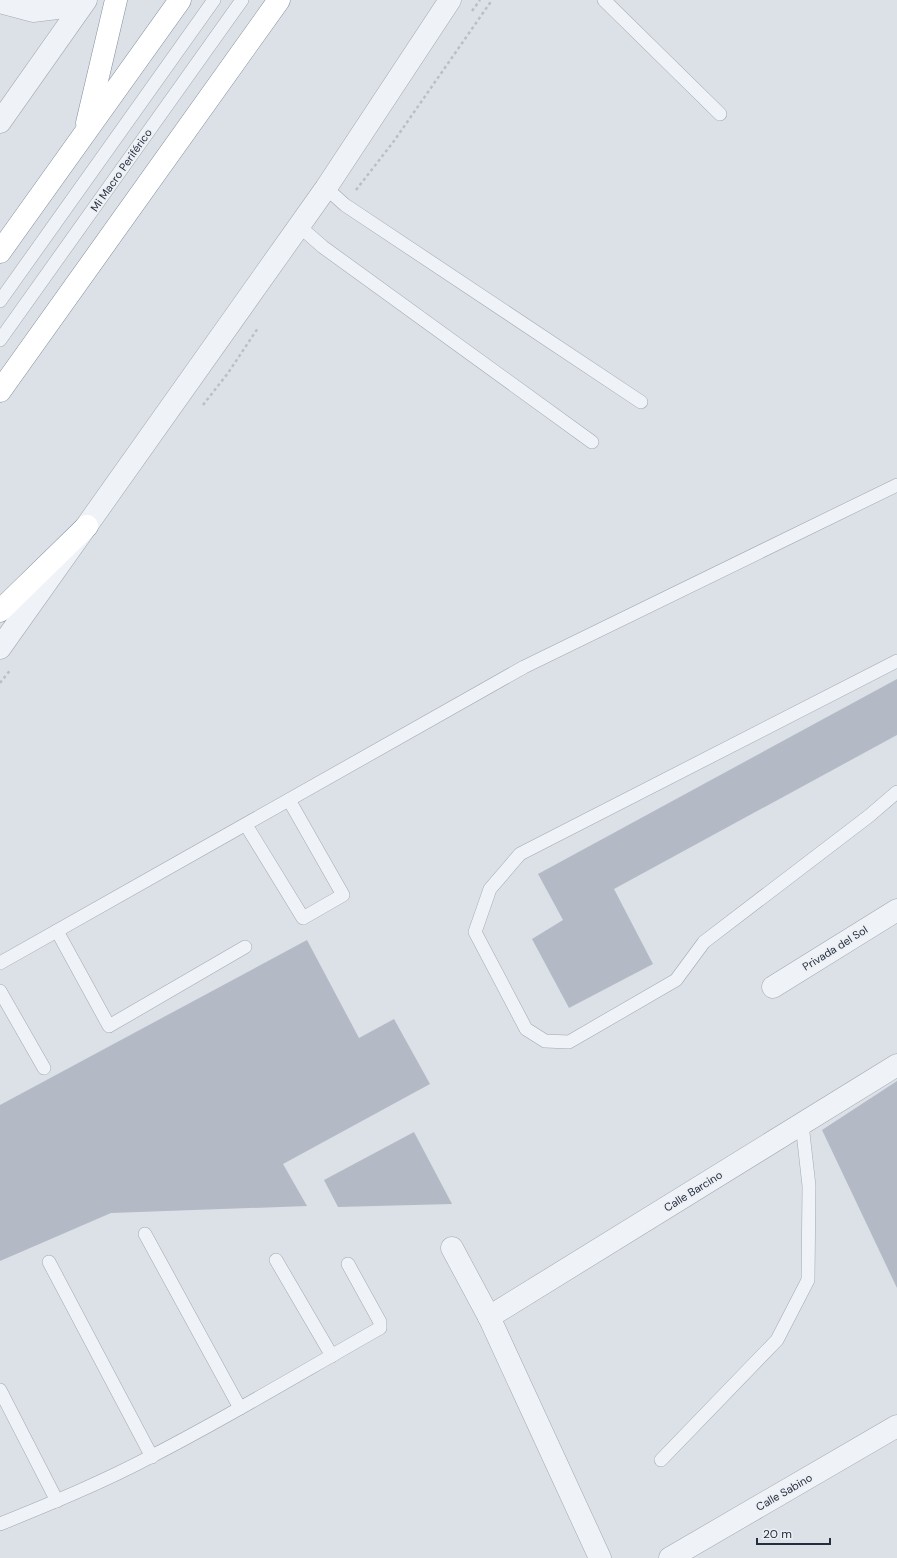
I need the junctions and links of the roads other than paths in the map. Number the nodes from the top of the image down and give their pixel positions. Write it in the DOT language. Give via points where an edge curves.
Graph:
graph roads {
  1 [pos="116,0"];
  2 [pos="180,0"];
  3 [pos="214,0"];
  4 [pos="242,0"];
  5 [pos="279,0"];
  6 [pos="450,0"];
  7 [pos="604,0"];
  8 [pos="0,2"];
  9 [pos="83,3"];
  10 [pos="720,114"];
  11 [pos="0,122"];
  12 [pos="84,135"];
  13 [pos="326,188"];
  14 [pos="299,226"];
  15 [pos="0,252"];
  16 [pos="0,301"];
  17 [pos="0,340"];
  18 [pos="0,391"];
  19 [pos="641,402"];
  20 [pos="592,442"];
  21 [pos="897,486"];
  22 [pos="87,526"];
  23 [pos="0,610"];
  24 [pos="0,648"];
  25 [pos="897,661"];
  26 [pos="897,792"];
  27 [pos="289,800"];
  28 [pos="246,825"];
  29 [pos="897,910"];
  30 [pos="57,932"];
  31 [pos="245,947"];
  32 [pos="0,963"];
  33 [pos="773,987"];
  34 [pos="0,991"];
  35 [pos="897,1065"];
  36 [pos="44,1068"];
  37 [pos="802,1124"];
  38 [pos="145,1234"];
  39 [pos="452,1248"];
  40 [pos="276,1260"];
  41 [pos="49,1262"];
  42 [pos="348,1264"];
  43 [pos="489,1317"];
  44 [pos="332,1356"];
  45 [pos="0,1390"];
  46 [pos="240,1408"];
  47 [pos="897,1426"];
  48 [pos="152,1456"];
  49 [pos="661,1460"];
  50 [pos="57,1501"];
  51 [pos="0,1524"];
  52 [pos="600,1558"];
  53 [pos="670,1558"];
  1 -- 12 [label="highway"];
  2 -- 12 [label="highway"];
  3 -- 16 [label="lane, Mi Macro Periférico"];
  4 -- 17 [label="lane, Mi Macro Periférico"];
  5 -- 18 [label="highway"];
  6 -- 13 [label="street"];
  7 -- 10 [label="lane"];
  8 -- 9 [label="street" via="33,11"];
  9 -- 11 [label="street"];
  12 -- 15 [label="highway"];
  13 -- 14 [label="street"];
  13 -- 19 [label="lane" via="336,199"];
  14 -- 20 [label="lane" via="324,247"];
  14 -- 22 [label="street"];
  21 -- 27 [label="lane" via="524,667"];
  22 -- 23 [label="highway"];
  22 -- 24 [label="street"];
  25 -- 26 [label="lane" via="520,854 490,889 475,932 526,1029 545,1041 569,1042 676,980 704,942"];
  27 -- 28 [label="lane"];
  27 -- 28 [label="lane" via="343,895 303,918"];
  28 -- 30 [label="lane"];
  29 -- 33 [label="street, Privada del Sol"];
  30 -- 31 [label="lane" via="110,1026"];
  30 -- 32 [label="lane"];
  34 -- 36 [label="lane"];
  35 -- 37 [label="street, Calle Barcino"];
  37 -- 43 [label="street, Calle Barcino"];
  37 -- 49 [label="lane" via="809,1186 808,1280 777,1340"];
  38 -- 46 [label="lane"];
  39 -- 43 [label="street"];
  40 -- 44 [label="lane"];
  41 -- 48 [label="lane"];
  42 -- 44 [label="lane" via="380,1322 380,1328"];
  43 -- 52 [label="street"];
  44 -- 46 [label="lane"];
  45 -- 50 [label="lane"];
  46 -- 48 [label="lane"];
  47 -- 53 [label="street, Calle Sabino"];
  48 -- 50 [label="lane"];
  50 -- 51 [label="lane"];
}
